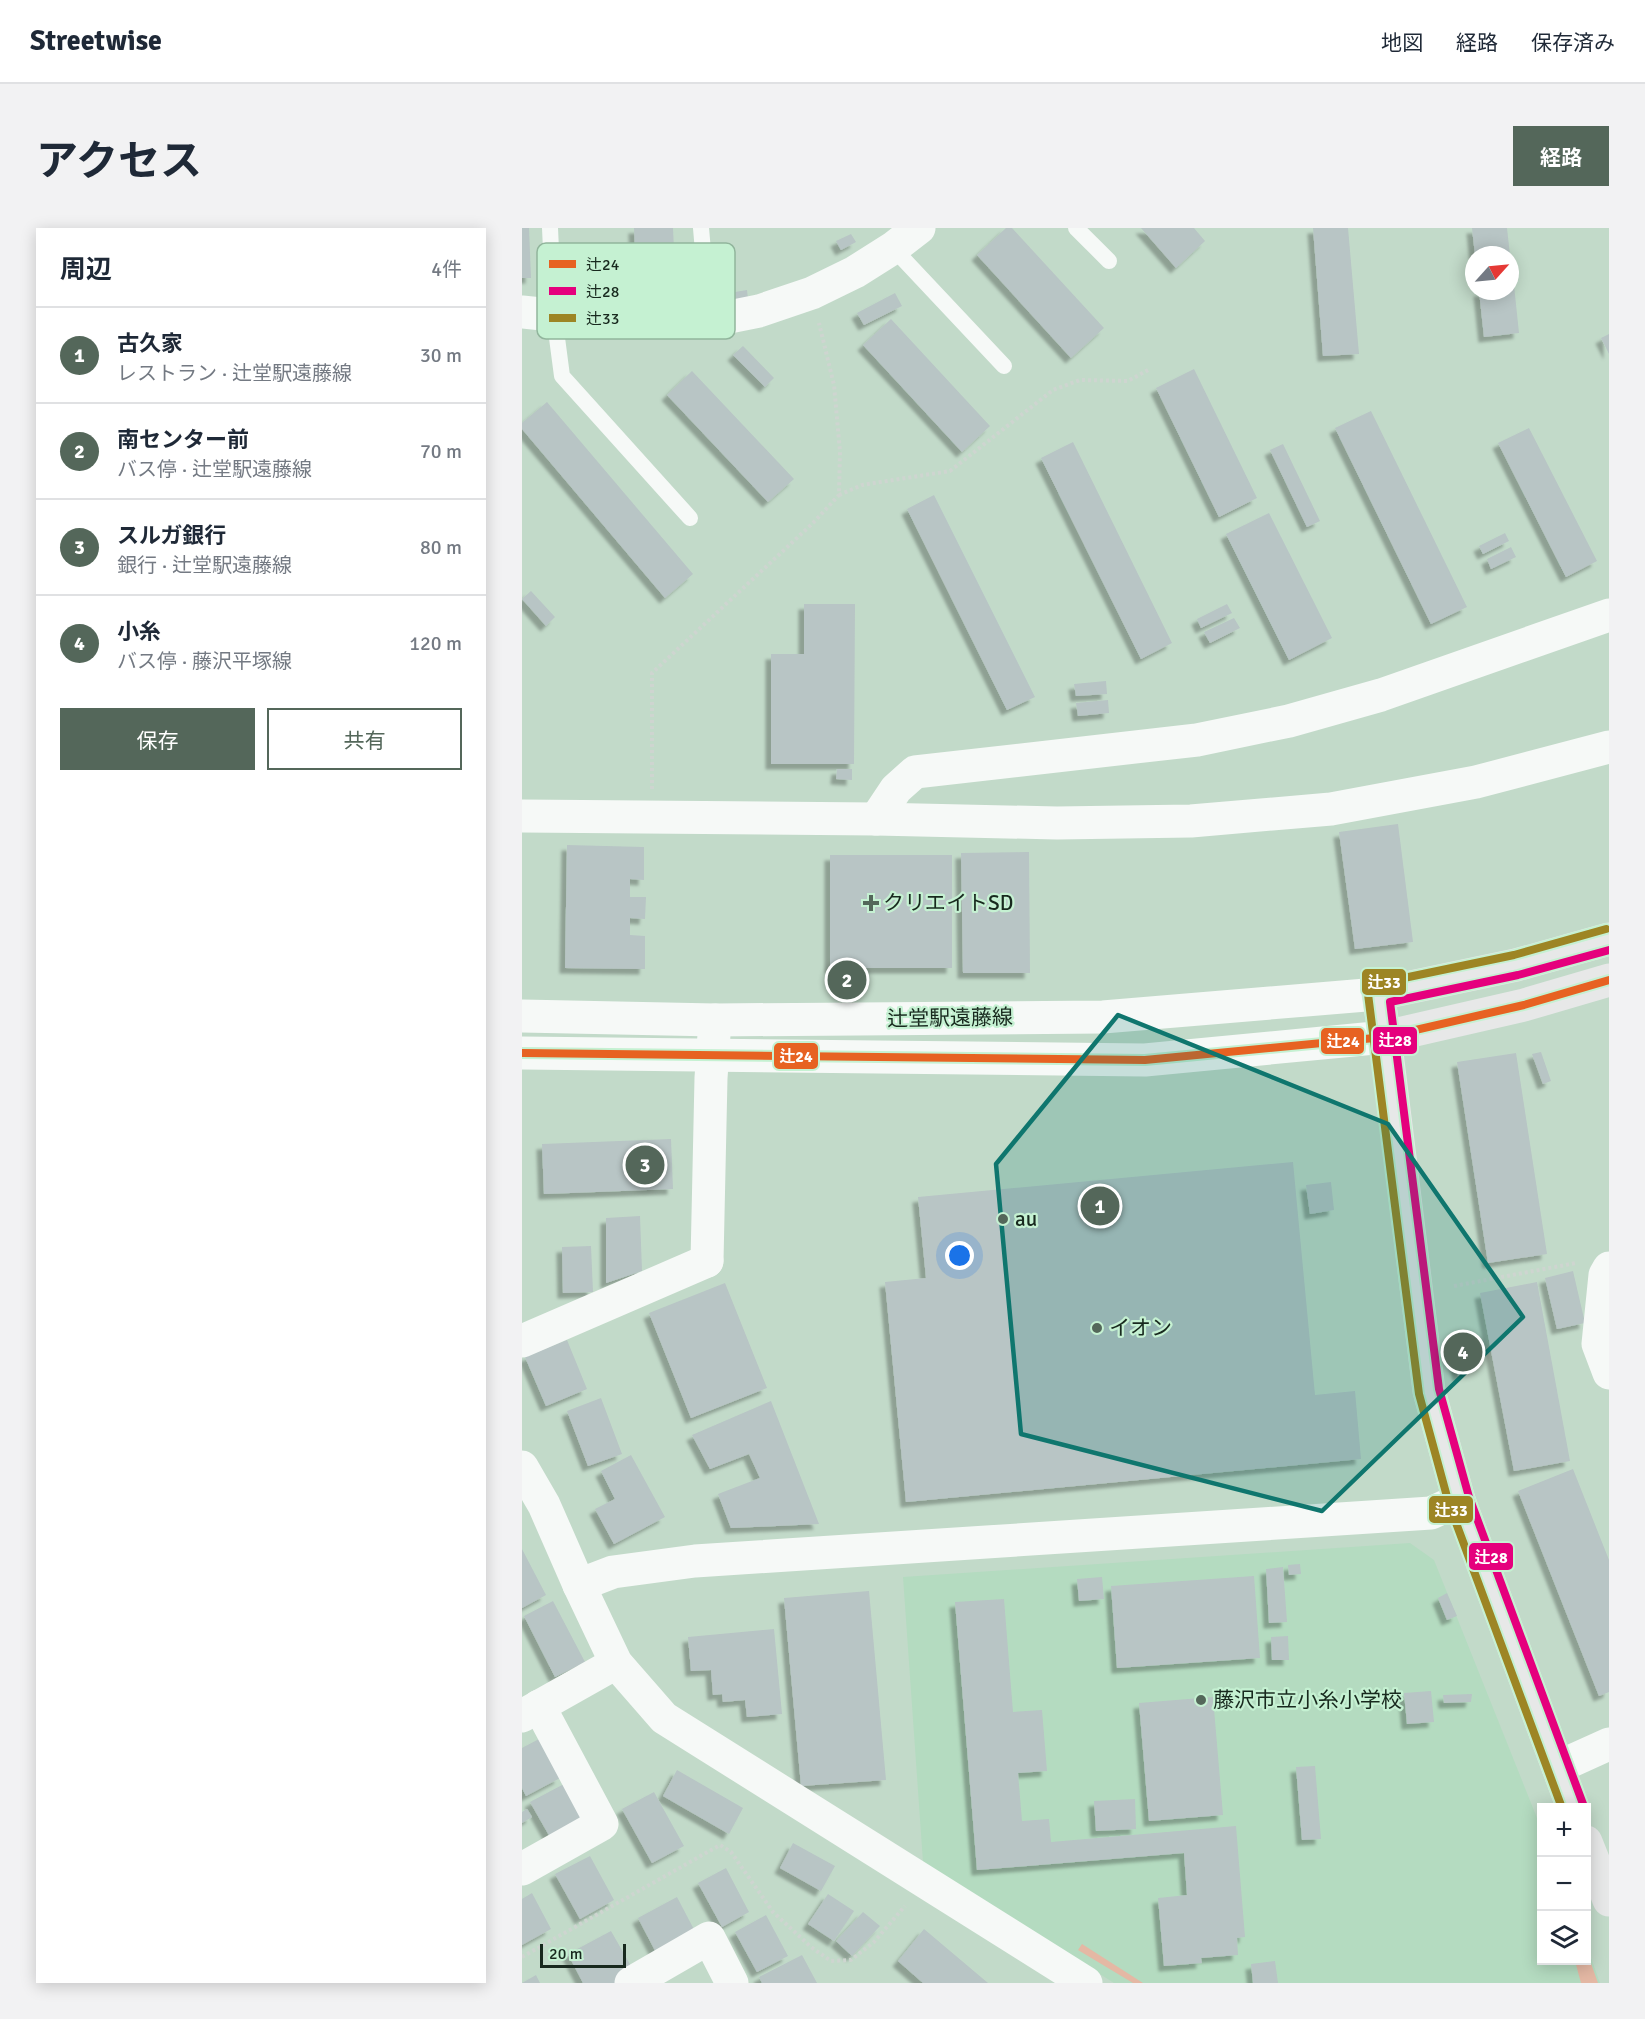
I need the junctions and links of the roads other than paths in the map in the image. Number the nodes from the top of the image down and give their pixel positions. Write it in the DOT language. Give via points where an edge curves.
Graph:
graph roads {
  1 [pos="550,228"];
  2 [pos="701,228"];
  3 [pos="919,228"];
  4 [pos="1076,228"];
  5 [pos="551,243"];
  6 [pos="702,243"];
  7 [pos="893,248"];
  8 [pos="1109,261"];
  9 [pos="522,312"];
  10 [pos="537,313"];
  11 [pos="735,316"];
  12 [pos="557,339"];
  13 [pos="1004,366"];
  14 [pos="690,518"];
  15 [pos="1609,615"];
  16 [pos="1609,747"];
  17 [pos="522,816"];
  18 [pos="876,819"];
  19 [pos="1609,939"];
  20 [pos="1609,980"];
  21 [pos="1378,994"];
  22 [pos="522,1016"];
  23 [pos="715,1020"];
  24 [pos="1385,1037"];
  25 [pos="522,1053"];
  26 [pos="712,1055"];
  27 [pos="1593,1265"];
  28 [pos="522,1341"];
  29 [pos="1609,1373"];
  30 [pos="522,1467"];
  31 [pos="1458,1500"];
  32 [pos="579,1585"];
  33 [pos="616,1663"];
  34 [pos="530,1711"];
  35 [pos="1609,1744"];
  36 [pos="1558,1767"];
  37 [pos="1571,1803"];
  38 [pos="1591,1853"];
  39 [pos="522,1869"];
  40 [pos="1609,1900"];
  41 [pos="631,1983"];
  42 [pos="732,1983"];
  43 [pos="1086,1983"];
  1 -- 5 [label="lane"];
  2 -- 6 [label="lane"];
  3 -- 7 [label="street"];
  4 -- 8 [label="lane"];
  7 -- 11 [label="street" via="812,293"];
  7 -- 13 [label="lane"];
  9 -- 10 [label="street"];
  12 -- 14 [label="lane" via="562,376"];
  15 -- 18 [label="street" via="1381,695 1289,721 1197,740 915,772 896,789"];
  16 -- 18 [label="street" via="1476,782 1331,809 1180,821"];
  17 -- 18 [label="street"];
  19 -- 21 [label="main road" via="1516,965"];
  20 -- 24 [label="main road" via="1524,1005"];
  21 -- 23 [label="street, 辻堂駅遠藤線" via="1102,1017"];
  21 -- 24 [label="main road"];
  22 -- 23 [label="street, 辻堂駅遠藤線"];
  23 -- 26 [label="street"];
  24 -- 26 [label="street, 辻堂駅遠藤線" via="1145,1060"];
  24 -- 31 [label="main road" via="1429,1391"];
  25 -- 26 [label="street, 辻堂駅遠藤線"];
  26 -- 28 [label="street" via="708,1261"];
  27 -- 29 [label="street" via="1605,1275 1598,1344"];
  30 -- 32 [label="street" via="544,1505"];
  31 -- 32 [label="street" via="1431,1513 695,1561 614,1572"];
  31 -- 36 [label="main road"];
  32 -- 33 [label="street"];
  33 -- 34 [label="street"];
  33 -- 43 [label="street" via="664,1718"];
  34 -- 39 [label="street" via="602,1824"];
  35 -- 36 [label="street"];
  36 -- 37 [label="main road"];
  38 -- 40 [label="main road"];
  41 -- 42 [label="street" via="709,1938"];
}
